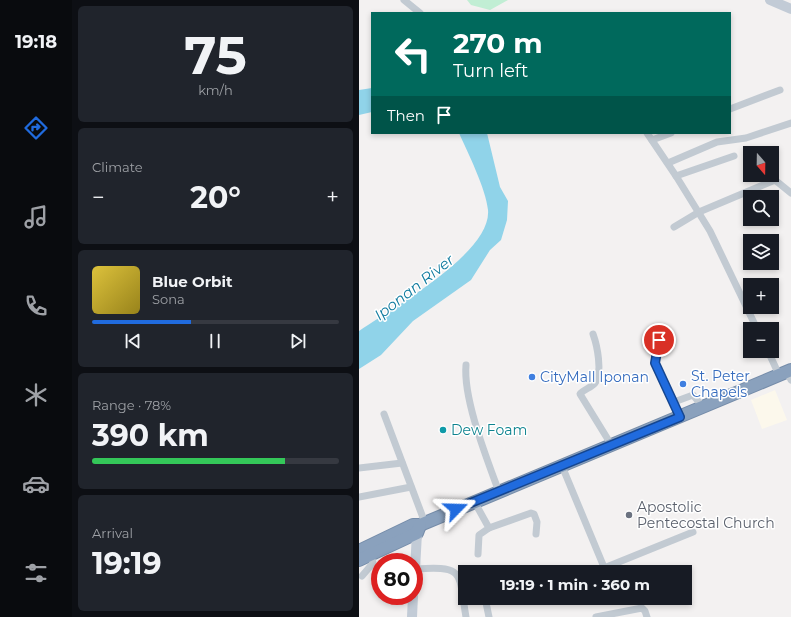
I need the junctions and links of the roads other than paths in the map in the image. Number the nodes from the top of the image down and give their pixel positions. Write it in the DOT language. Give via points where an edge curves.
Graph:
graph roads {
  1 [pos="404,0"];
  2 [pos="770,0"];
  3 [pos="791,9"];
  4 [pos="419,12"];
  5 [pos="780,90"];
  6 [pos="731,109"];
  7 [pos="791,123"];
  8 [pos="648,134"];
  9 [pos="668,134"];
  10 [pos="652,140"];
  11 [pos="734,156"];
  12 [pos="668,163"];
  13 [pos="677,176"];
  14 [pos="791,193"];
  15 [pos="699,212"];
  16 [pos="674,227"];
  17 [pos="754,322"];
  18 [pos="593,334"];
  19 [pos="659,340"];
  20 [pos="774,358"];
  21 [pos="466,365"];
  22 [pos="787,374"];
  23 [pos="674,402"];
  24 [pos="703,407"];
  25 [pos="384,414"];
  26 [pos="680,417"];
  27 [pos="611,446"];
  28 [pos="402,463"];
  29 [pos="562,466"];
  30 [pos="359,468"];
  31 [pos="411,487"];
  32 [pos="499,492"];
  33 [pos="359,497"];
  34 [pos="474,502"];
  35 [pos="419,527"];
  36 [pos="489,528"];
  37 [pos="693,532"];
  38 [pos="536,534"];
  39 [pos="359,551"];
  40 [pos="374,553"];
  41 [pos="417,553"];
  42 [pos="478,554"];
  43 [pos="371,555"];
  44 [pos="359,560"];
  45 [pos="371,565"];
  46 [pos="603,565"];
  47 [pos="617,565"];
  48 [pos="423,569"];
  49 [pos="458,574"];
  50 [pos="362,576"];
  51 [pos="412,605"];
  52 [pos="465,605"];
  53 [pos="486,605"];
  54 [pos="618,615"];
  55 [pos="411,617"];
  56 [pos="466,617"];
  57 [pos="489,617"];
  58 [pos="596,617"];
  59 [pos="647,617"];
  1 -- 4 [label="street"];
  2 -- 3 [label="street"];
  5 -- 6 [label="street"];
  7 -- 12 [label="street" via="746,138 717,142"];
  8 -- 10 [label="street"];
  9 -- 10 [label="street"];
  10 -- 12 [label="street"];
  11 -- 13 [label="street"];
  12 -- 13 [label="street"];
  13 -- 15 [label="street"];
  14 -- 15 [label="street" via="775,180"];
  15 -- 16 [label="street"];
  15 -- 17 [label="street"];
  18 -- 27 [label="street" via="598,354 597,378 595,383 580,394"];
  19 -- 23 [label="street" via="655,363"];
  20 -- 22 [label="street"];
  21 -- 32 [label="street" via="465,378 470,402"];
  22 -- 24 [label="highway"];
  23 -- 24 [label="street" via="693,395"];
  23 -- 26 [label="street"];
  24 -- 26 [label="highway"];
  25 -- 28 [label="street"];
  26 -- 27 [label="highway"];
  27 -- 29 [label="highway"];
  28 -- 30 [label="street"];
  28 -- 31 [label="street"];
  29 -- 32 [label="highway"];
  29 -- 46 [label="street"];
  31 -- 33 [label="street"];
  31 -- 35 [label="street"];
  32 -- 34 [label="highway"];
  34 -- 35 [label="highway"];
  34 -- 36 [label="street"];
  35 -- 39 [label="highway"];
  35 -- 40 [label="highway"];
  35 -- 41 [label="street"];
  36 -- 38 [label="street" via="521,514 531,513 537,522"];
  36 -- 42 [label="street" via="479,535"];
  37 -- 47 [label="street"];
  43 -- 44 [label="highway"];
  45 -- 50 [label="street"];
  48 -- 49 [label="street" via="447,568"];
  51 -- 55 [label="street"];
  52 -- 56 [label="street"];
  53 -- 57 [label="street"];
  54 -- 58 [label="street"];
  54 -- 59 [label="street" via="643,608"];
}
